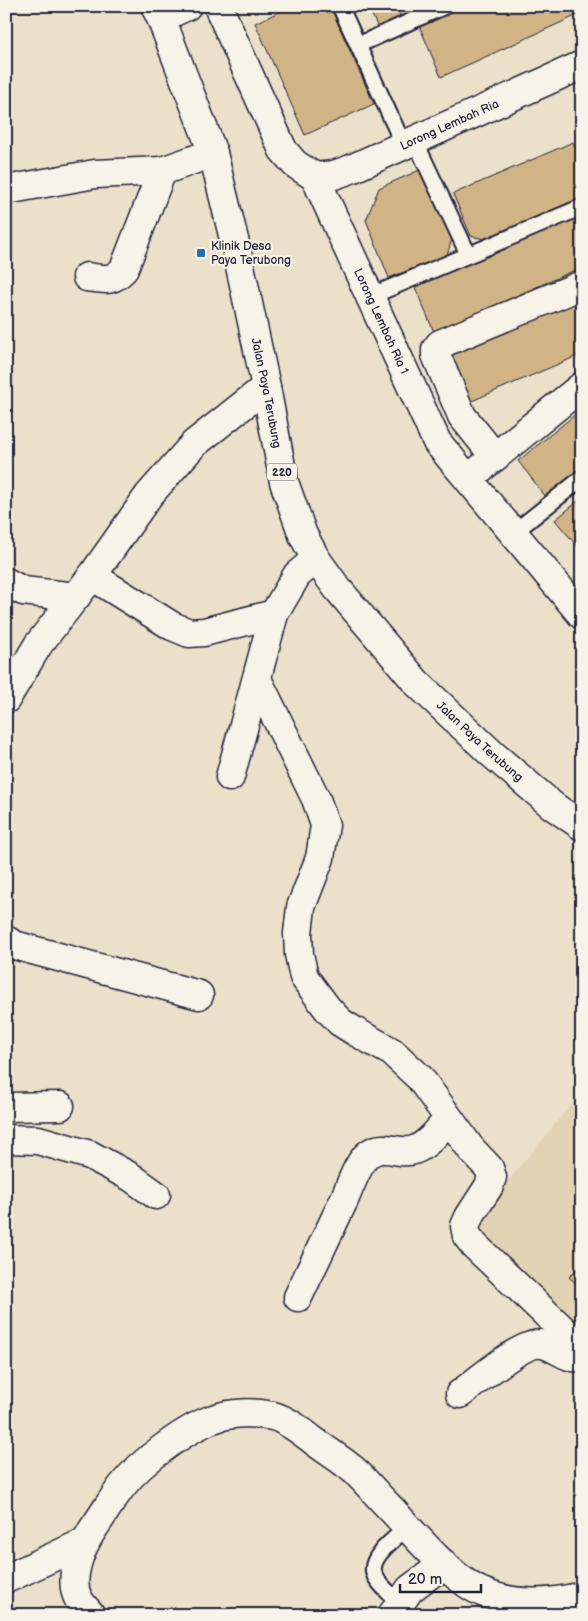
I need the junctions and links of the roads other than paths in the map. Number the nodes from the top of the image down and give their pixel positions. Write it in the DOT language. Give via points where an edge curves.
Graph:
graph roads {
  1 [pos="187,6"];
  2 [pos="218,6"];
  3 [pos="340,6"];
  4 [pos="445,6"];
  5 [pos="158,12"];
  6 [pos="358,45"];
  7 [pos="582,65"];
  8 [pos="410,143"];
  9 [pos="213,153"];
  10 [pos="162,171"];
  11 [pos="315,177"];
  12 [pos="6,190"];
  13 [pos="582,207"];
  14 [pos="468,254"];
  15 [pos="87,277"];
  16 [pos="582,285"];
  17 [pos="371,296"];
  18 [pos="582,386"];
  19 [pos="266,387"];
  20 [pos="495,457"];
  21 [pos="582,478"];
  22 [pos="468,480"];
  23 [pos="513,533"];
  24 [pos="316,559"];
  25 [pos="92,576"];
  26 [pos="6,582"];
  27 [pos="76,597"];
  28 [pos="274,614"];
  29 [pos="582,615"];
  30 [pos="257,679"];
  31 [pos="6,699"];
  32 [pos="230,778"];
  33 [pos="582,826"];
  34 [pos="6,940"];
  35 [pos="199,995"];
  36 [pos="60,1106"];
  37 [pos="6,1107"];
  38 [pos="448,1119"];
  39 [pos="6,1139"];
  40 [pos="156,1195"];
  41 [pos="298,1297"];
  42 [pos="582,1353"];
  43 [pos="460,1394"];
  44 [pos="408,1527"];
  45 [pos="85,1542"];
  46 [pos="444,1564"];
  47 [pos="6,1579"];
  48 [pos="582,1596"];
  49 [pos="395,1609"];
  50 [pos="91,1615"];
  1 -- 5 [label="street"];
  2 -- 11 [label="street" via="283,150 295,164"];
  3 -- 6 [label="lane"];
  4 -- 6 [label="lane"];
  5 -- 9 [label="street, Jalan Paya Terubung / 220"];
  6 -- 8 [label="lane"];
  7 -- 8 [label="street, Lorong Lembah Ria"];
  8 -- 11 [label="street, Lorong Lembah Ria" via="351,169"];
  8 -- 14 [label="lane"];
  9 -- 10 [label="street"];
  9 -- 19 [label="street, Jalan Paya Terubung / 220"];
  10 -- 12 [label="street" via="95,174"];
  10 -- 15 [label="street" via="124,269 116,277 106,280"];
  11 -- 17 [label="street, Lorong Lembah Ria 1"];
  13 -- 14 [label="lane"];
  14 -- 17 [label="lane"];
  16 -- 20 [label="street" via="440,344 436,349 462,416"];
  17 -- 22 [label="street, Lorong Lembah Ria 1" via="432,432"];
  18 -- 20 [label="street"];
  19 -- 24 [label="street, Jalan Paya Terubung / 220" via="284,482 303,535"];
  19 -- 25 [label="street" via="194,444 149,495"];
  20 -- 22 [label="street"];
  21 -- 23 [label="lane"];
  22 -- 23 [label="street, Lorong Lembah Ria 1"];
  23 -- 29 [label="street, Lorong Lembah Ria 1"];
  24 -- 28 [label="street" via="297,575"];
  24 -- 33 [label="street, Jalan Paya Terubung / 220" via="418,683 491,753"];
  25 -- 27 [label="street"];
  25 -- 28 [label="street" via="172,626 189,633"];
  26 -- 27 [label="street" via="23,591"];
  27 -- 31 [label="street" via="38,645"];
  28 -- 30 [label="street"];
  30 -- 32 [label="street"];
  30 -- 38 [label="street" via="316,798 325,826 320,858 300,907 299,954 304,977 340,1022 392,1052 420,1078"];
  34 -- 35 [label="street" via="14,945"];
  36 -- 37 [label="street"];
  38 -- 41 [label="street" via="414,1150 375,1150 367,1155"];
  38 -- 42 [label="street" via="489,1168 492,1177 465,1226 467,1236"];
  39 -- 40 [label="street" via="38,1140 90,1155 131,1176"];
  42 -- 43 [label="street" via="575,1359 540,1344 521,1349"];
  44 -- 45 [label="street" via="356,1472 298,1429 274,1417 237,1414 213,1418 149,1459 123,1484"];
  44 -- 46 [label="street"];
  44 -- 49 [label="lane" via="377,1557 373,1566 375,1576"];
  45 -- 47 [label="street"];
  45 -- 50 [label="street" via="74,1583 79,1599"];
  46 -- 48 [label="street" via="480,1592 499,1598 527,1602"];
  46 -- 49 [label="street" via="410,1589"];
}
